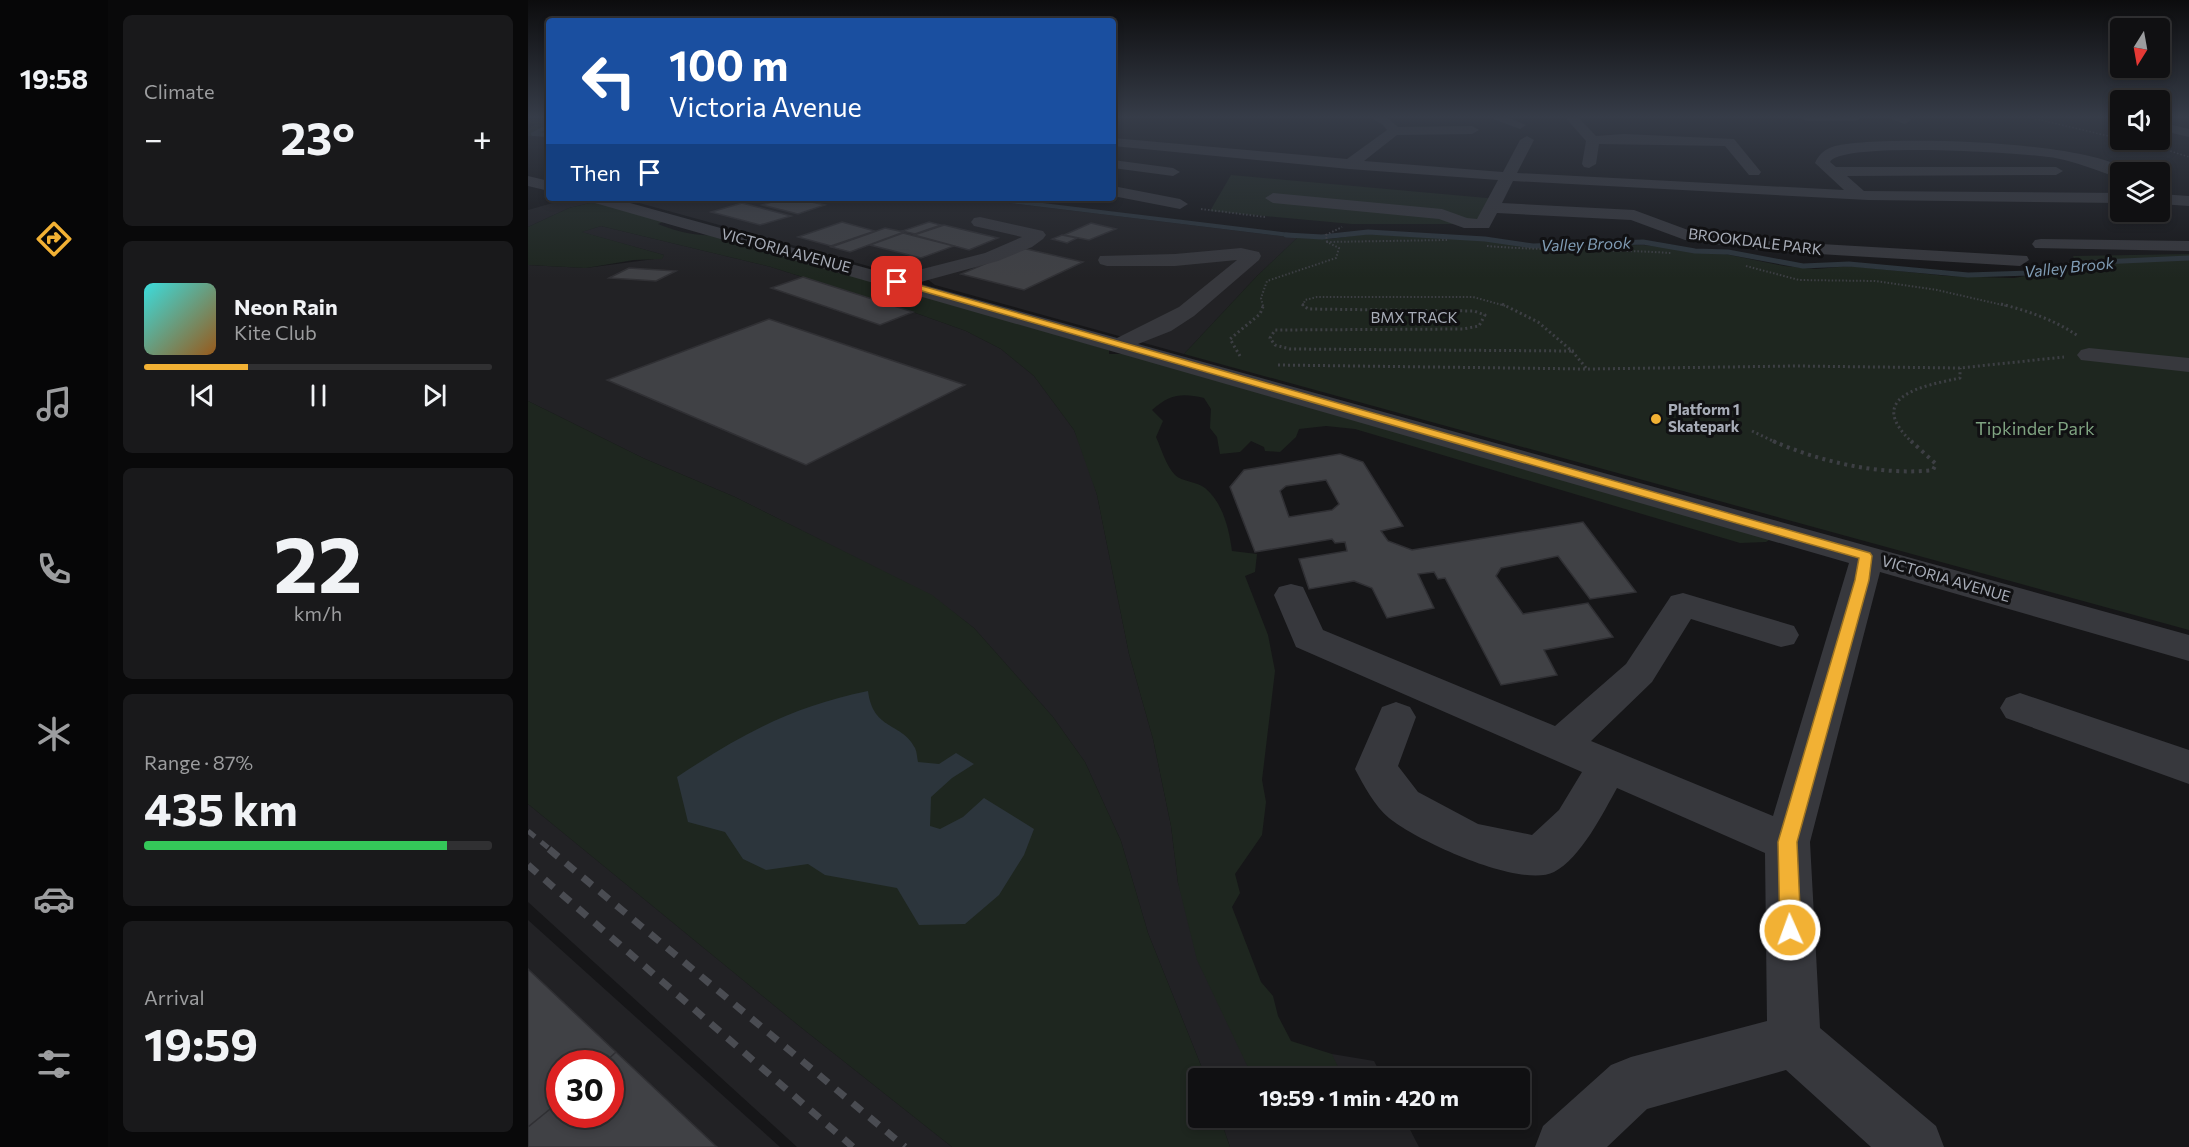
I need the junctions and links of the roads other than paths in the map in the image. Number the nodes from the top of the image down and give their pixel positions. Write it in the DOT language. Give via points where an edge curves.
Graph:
graph roads {
  1 [pos="1162,171"];
  2 [pos="1417,171"];
  3 [pos="1512,171"];
  4 [pos="1676,171"];
  5 [pos="1733,171"];
  6 [pos="1831,171"];
  7 [pos="1173,172"];
  8 [pos="1754,172"];
  9 [pos="1774,172"];
  10 [pos="2110,172"];
  11 [pos="1834,173"];
  12 [pos="1816,174"];
  13 [pos="1508,178"];
  14 [pos="528,181"];
  15 [pos="546,185"];
  16 [pos="1683,188"];
  17 [pos="1116,192"];
  18 [pos="1860,195"];
  19 [pos="1273,198"];
  20 [pos="2110,198"];
  21 [pos="2170,200"];
  22 [pos="605,201"];
  23 [pos="2189,201"];
  24 [pos="1180,204"];
  25 [pos="1493,208"];
  26 [pos="980,222"];
  27 [pos="2041,244"];
  28 [pos="2189,246"];
  29 [pos="1107,260"];
  30 [pos="2020,260"];
  31 [pos="897,282"];
  32 [pos="1115,345"];
  33 [pos="2089,355"];
  34 [pos="2189,365"];
  35 [pos="1866,556"];
  36 [pos="1291,595"];
  37 [pos="1781,635"];
  38 [pos="2189,648"];
  39 [pos="2020,708"];
  40 [pos="1396,717"];
  41 [pos="1560,745"];
  42 [pos="1608,765"];
  43 [pos="2189,767"];
  44 [pos="1787,842"];
  45 [pos="1794,1041"];
  46 [pos="1564,1147"];
  47 [pos="1915,1147"];
  1 -- 7 [label="street"];
  2 -- 13 [label="street"];
  3 -- 13 [label="street"];
  4 -- 16 [label="street"];
  5 -- 8 [label="street"];
  6 -- 11 [label="street"];
  8 -- 9 [label="street"];
  10 -- 11 [label="street"];
  11 -- 12 [label="street"];
  11 -- 18 [label="street"];
  13 -- 16 [label="street"];
  13 -- 25 [label="street"];
  14 -- 15 [label="street"];
  16 -- 18 [label="street"];
  17 -- 24 [label="street"];
  18 -- 20 [label="street"];
  19 -- 25 [label="street" via="1442,214 1464,223 1483,224"];
  21 -- 23 [label="street"];
  22 -- 31 [label="street, VICTORIA AVENUE"];
  25 -- 30 [label="street, BROOKDALE PARK" via="1622,213 1647,218 1685,235 1778,247"];
  26 -- 31 [label="street" via="1037,235 1000,252"];
  27 -- 28 [label="street"];
  29 -- 32 [label="street" via="1252,256 1216,288 1162,326"];
  31 -- 32 [label="street, VICTORIA AVENUE"];
  32 -- 35 [label="street, VICTORIA AVENUE" via="1233,370"];
  33 -- 34 [label="street"];
  35 -- 38 [label="street, VICTORIA AVENUE"];
  35 -- 44 [label="street"];
  36 -- 41 [label="street" via="1309,638"];
  37 -- 41 [label="street" via="1683,604 1639,673"];
  39 -- 43 [label="street"];
  40 -- 42 [label="street" via="1376,769 1403,805 1469,842 1540,857 1575,823"];
  41 -- 42 [label="street"];
  42 -- 44 [label="street"];
  44 -- 45 [label="street"];
  45 -- 46 [label="street" via="1631,1085"];
  45 -- 47 [label="street"];
}
